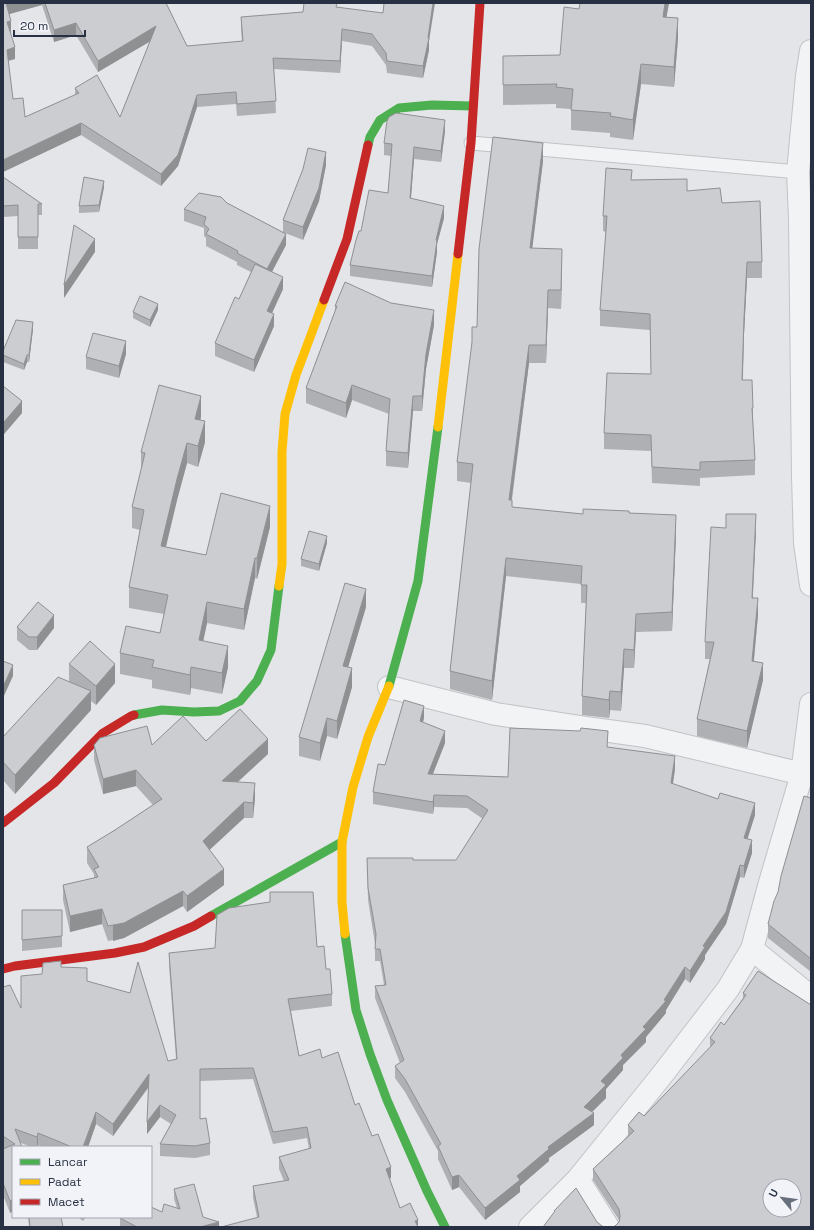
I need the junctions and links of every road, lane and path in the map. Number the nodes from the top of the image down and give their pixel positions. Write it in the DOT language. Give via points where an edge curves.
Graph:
graph roads {
  1 [pos="480,3"];
  2 [pos="811,51"];
  3 [pos="472,106"];
  4 [pos="471,143"];
  5 [pos="798,172"];
  6 [pos="808,547"];
  7 [pos="811,585"];
  8 [pos="388,687"];
  9 [pos="811,704"];
  10 [pos="806,775"];
  11 [pos="3,823"];
  12 [pos="342,842"];
  13 [pos="752,949"];
  14 [pos="3,969"];
  15 [pos="811,998"];
  16 [pos="578,1179"];
  17 [pos="445,1227"];
  18 [pos="530,1227"];
  19 [pos="608,1227"];
  1 -- 3 [label="main road"];
  2 -- 5 [label="street"];
  3 -- 4 [label="main road"];
  3 -- 11 [label="main road" via="432,105 400,108 380,120 370,137 347,239 296,376 285,414 282,452 282,564 271,650 257,681 240,701 219,711 162,710 131,716 103,733 54,783"];
  4 -- 5 [label="lane"];
  4 -- 8 [label="main road" via="444,385 418,581"];
  5 -- 6 [label="street"];
  6 -- 7 [label="street"];
  8 -- 10 [label="street" via="496,714 645,736"];
  8 -- 12 [label="main road" via="368,737 355,780"];
  9 -- 10 [label="street"];
  10 -- 13 [label="street" via="769,886"];
  12 -- 14 [label="main road" via="194,926 144,947"];
  12 -- 17 [label="main road" via="342,902 356,1010 387,1100"];
  13 -- 15 [label="street"];
  13 -- 16 [label="street" via="728,989 698,1029"];
  16 -- 18 [label="street"];
  16 -- 19 [label="street"];
}
